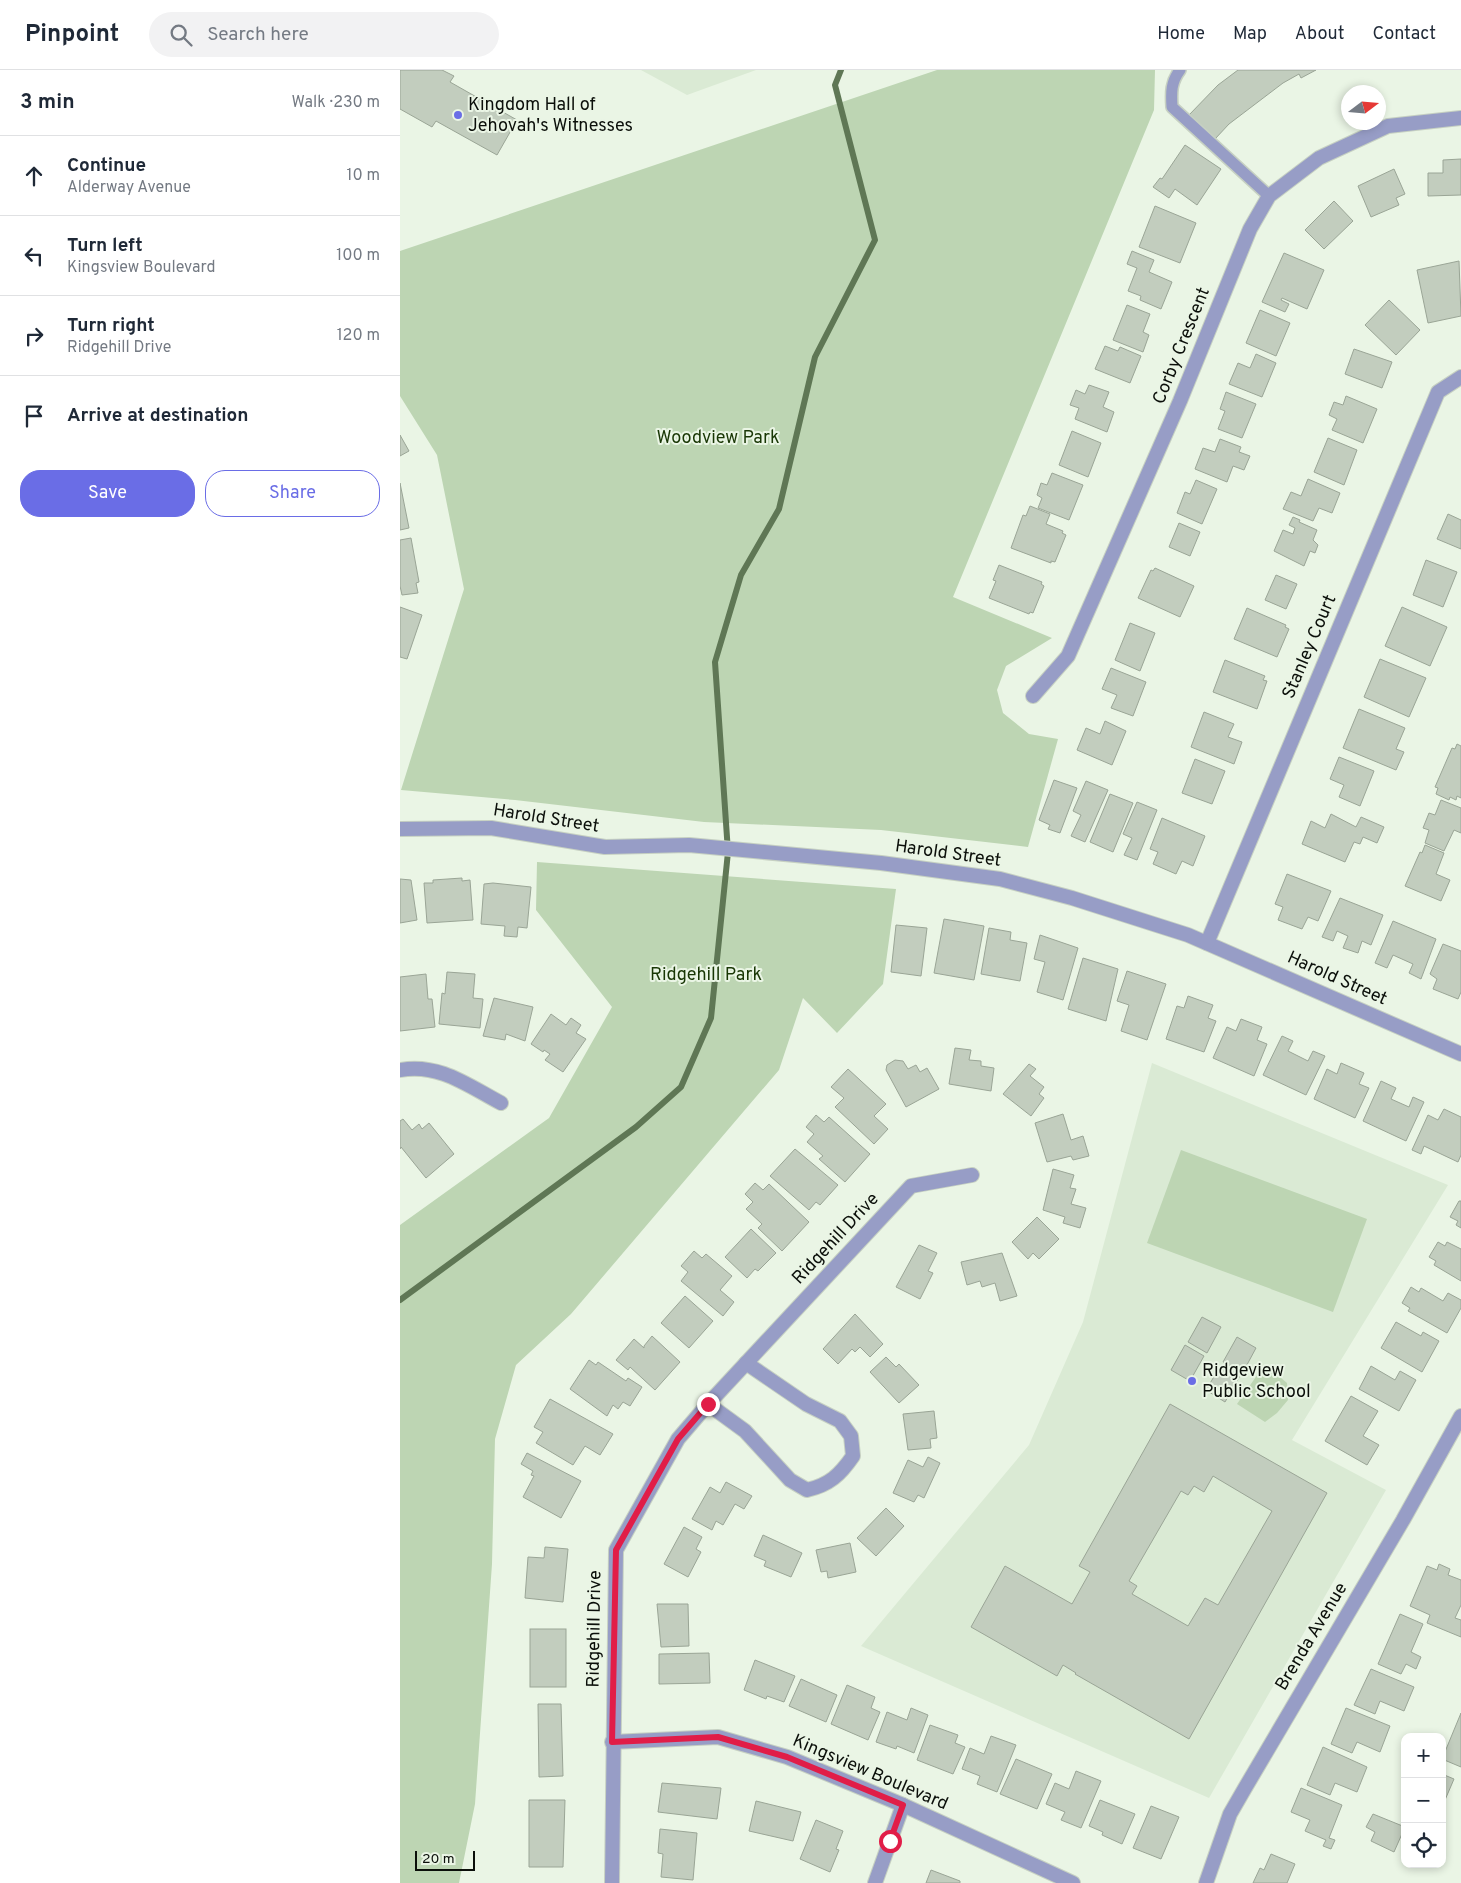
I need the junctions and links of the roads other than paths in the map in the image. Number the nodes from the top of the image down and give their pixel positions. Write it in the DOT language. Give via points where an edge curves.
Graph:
graph roads {
  1 [pos="1180,70"];
  2 [pos="1461,118"];
  3 [pos="1269,196"];
  4 [pos="1461,377"];
  5 [pos="1032,696"];
  6 [pos="400,829"];
  7 [pos="1207,942"];
  8 [pos="1461,1054"];
  9 [pos="400,1070"];
  10 [pos="500,1103"];
  11 [pos="972,1175"];
  12 [pos="746,1363"];
  13 [pos="708,1404"];
  14 [pos="1461,1416"];
  15 [pos="612,1742"];
  16 [pos="903,1805"];
  17 [pos="612,1883"];
  18 [pos="875,1883"];
  19 [pos="1073,1883"];
  20 [pos="1206,1883"];
  1 -- 3 [label="lane" via="1174,77 1172,107"];
  2 -- 3 [label="street, Corby Crescent" via="1388,126 1319,158"];
  3 -- 5 [label="street, Corby Crescent" via="1250,229 1180,401 1068,656"];
  4 -- 7 [label="street, Stanley Court" via="1438,392"];
  6 -- 7 [label="street, Harold Street" via="491,828 605,847 689,845 881,862 1000,879 1072,898"];
  7 -- 8 [label="street, Harold Street"];
  9 -- 10 [label="street" via="416,1067 442,1071"];
  11 -- 12 [label="street, Ridgehill Drive" via="911,1186"];
  12 -- 13 [label="street, Ridgehill Drive"];
  12 -- 13 [label="street" via="806,1404 840,1421 851,1436 853,1456 840,1475 824,1486 806,1490 790,1480 745,1431"];
  13 -- 15 [label="street, Ridgehill Drive" via="678,1439 616,1550"];
  14 -- 20 [label="street, Brenda Avenue" via="1235,1805"];
  15 -- 16 [label="street, Kingsview Boulevard" via="718,1737 787,1757"];
  15 -- 17 [label="street, Ridgehill Drive"];
  16 -- 18 [label="street"];
  16 -- 19 [label="street, Kingsview Boulevard"];
}
